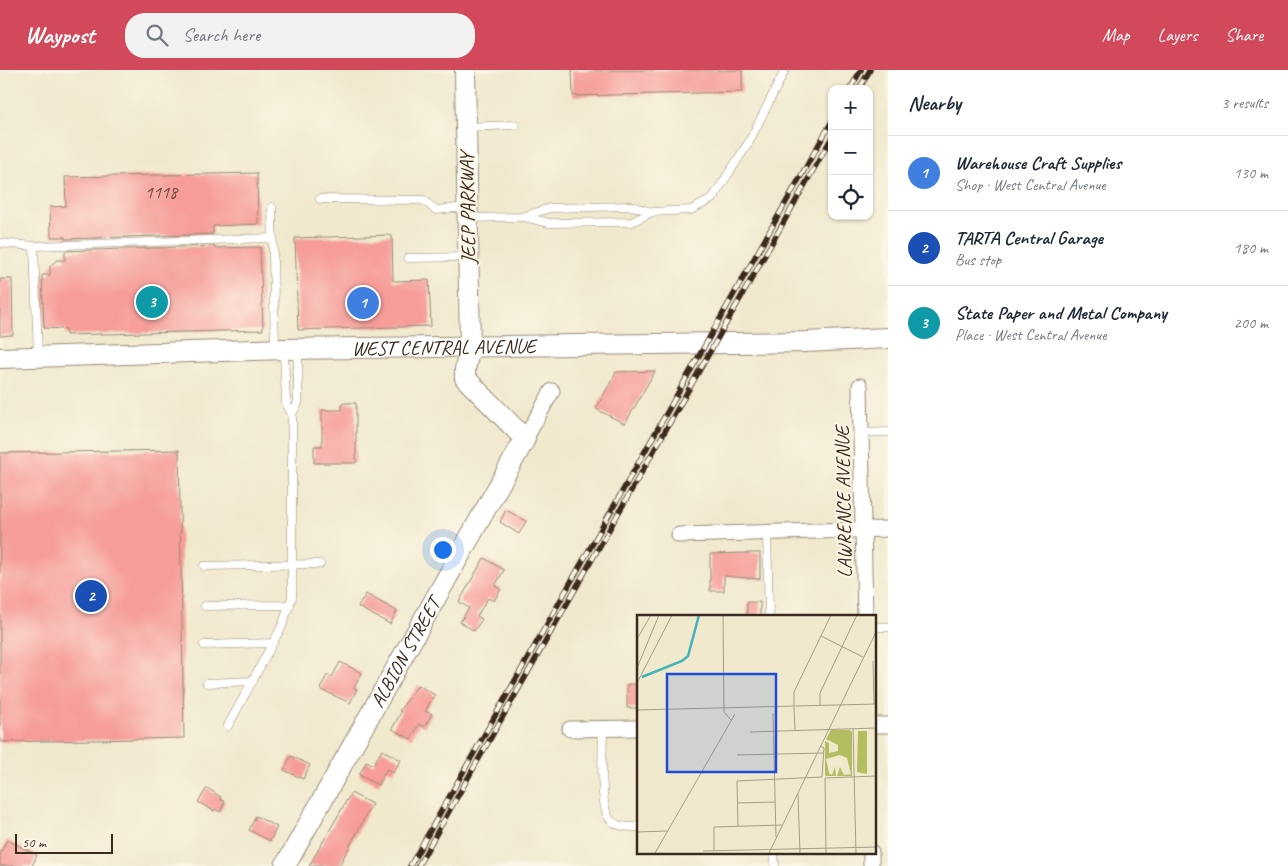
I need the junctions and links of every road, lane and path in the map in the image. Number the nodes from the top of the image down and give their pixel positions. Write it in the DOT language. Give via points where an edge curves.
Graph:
graph roads {
  1 [pos="465,70"];
  2 [pos="785,70"];
  3 [pos="515,125"];
  4 [pos="466,127"];
  5 [pos="320,199"];
  6 [pos="272,207"];
  7 [pos="652,212"];
  8 [pos="467,213"];
  9 [pos="522,216"];
  10 [pos="273,238"];
  11 [pos="0,243"];
  12 [pos="34,246"];
  13 [pos="468,257"];
  14 [pos="408,258"];
  15 [pos="888,338"];
  16 [pos="470,347"];
  17 [pos="286,349"];
  18 [pos="38,356"];
  19 [pos="0,358"];
  20 [pos="860,386"];
  21 [pos="552,391"];
  22 [pos="292,414"];
  23 [pos="888,432"];
  24 [pos="861,433"];
  25 [pos="525,439"];
  26 [pos="888,529"];
  27 [pos="863,530"];
  28 [pos="767,533"];
  29 [pos="679,535"];
  30 [pos="320,564"];
  31 [pos="292,565"];
  32 [pos="204,566"];
  33 [pos="290,605"];
  34 [pos="205,606"];
  35 [pos="769,615"];
  36 [pos="865,615"];
  37 [pos="273,643"];
  38 [pos="204,645"];
  39 [pos="253,681"];
  40 [pos="207,683"];
  41 [pos="228,726"];
  42 [pos="637,728"];
  43 [pos="570,729"];
  44 [pos="603,729"];
  45 [pos="637,827"];
  46 [pos="285,866"];
  1 -- 4 [label="street, JEEP PARKWAY"];
  2 -- 7 [label="lane" via="749,142 712,199 691,210"];
  3 -- 4 [label="lane"];
  4 -- 8 [label="street, JEEP PARKWAY"];
  5 -- 8 [label="lane" via="423,200 436,210"];
  6 -- 10 [label="lane"];
  7 -- 9 [label="lane" via="631,206 550,208"];
  7 -- 9 [label="lane" via="632,222 549,223"];
  8 -- 9 [label="lane"];
  8 -- 13 [label="street, JEEP PARKWAY"];
  10 -- 12 [label="lane"];
  10 -- 17 [label="lane"];
  11 -- 12 [label="lane"];
  12 -- 18 [label="lane"];
  13 -- 14 [label="lane"];
  13 -- 16 [label="street, JEEP PARKWAY"];
  15 -- 16 [label="street, WEST CENTRAL AVENUE"];
  16 -- 17 [label="street, WEST CENTRAL AVENUE"];
  16 -- 25 [label="street" via="465,378"];
  17 -- 18 [label="street, WEST CENTRAL AVENUE"];
  17 -- 22 [label="lane" via="286,403"];
  17 -- 22 [label="lane" via="298,403"];
  18 -- 19 [label="street, WEST CENTRAL AVENUE"];
  20 -- 24 [label="street, LAWRENCE AVENUE"];
  21 -- 25 [label="street, ALBION STREET"];
  22 -- 31 [label="lane"];
  23 -- 24 [label="lane"];
  24 -- 27 [label="street, LAWRENCE AVENUE"];
  25 -- 46 [label="street, ALBION STREET"];
  26 -- 27 [label="street"];
  27 -- 28 [label="street"];
  27 -- 36 [label="street, LAWRENCE AVENUE"];
  28 -- 29 [label="street"];
  28 -- 35 [label="lane"];
  30 -- 31 [label="lane"];
  31 -- 32 [label="lane"];
  31 -- 33 [label="lane"];
  33 -- 34 [label="lane"];
  33 -- 37 [label="lane"];
  37 -- 38 [label="lane"];
  37 -- 39 [label="lane"];
  39 -- 40 [label="lane"];
  39 -- 41 [label="lane"];
  42 -- 44 [label="street"];
  43 -- 44 [label="street"];
  44 -- 45 [label="lane" via="604,799 609,818 616,824"];
}
